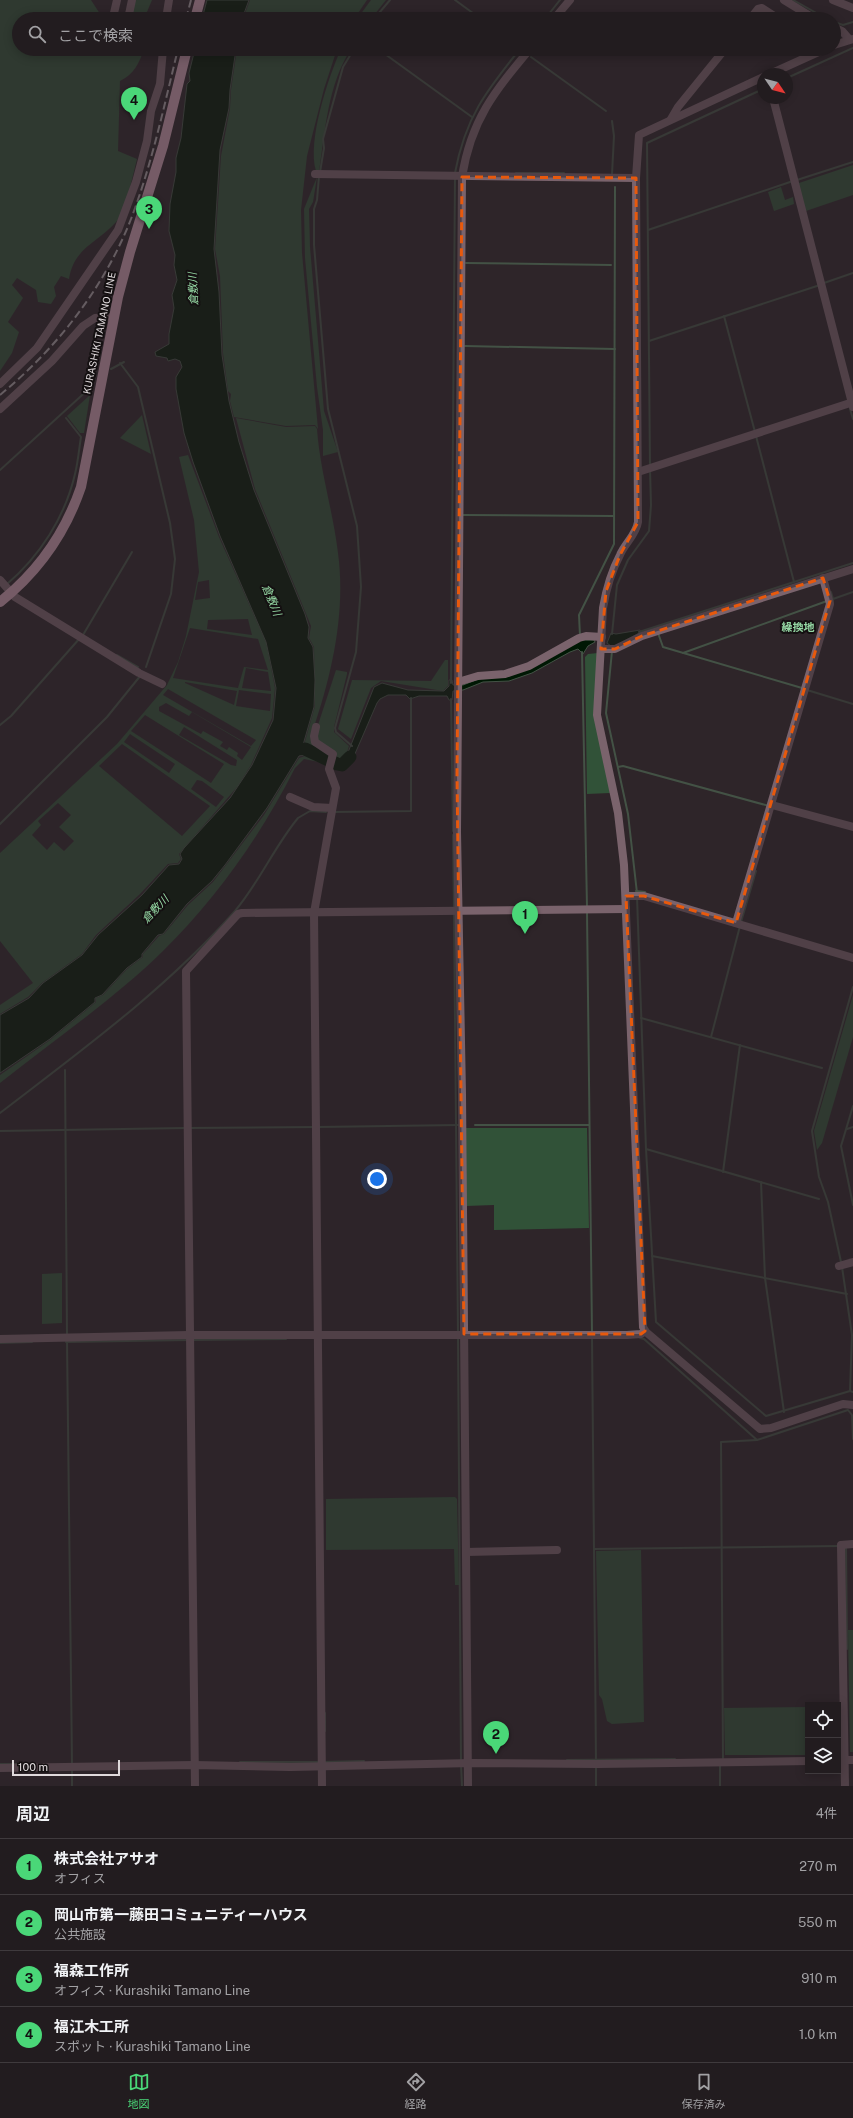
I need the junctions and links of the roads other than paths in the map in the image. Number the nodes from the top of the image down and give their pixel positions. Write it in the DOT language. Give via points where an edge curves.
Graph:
graph roads {
  1 [pos="117,0"];
  2 [pos="132,0"];
  3 [pos="169,0"];
  4 [pos="200,0"];
  5 [pos="570,0"];
  6 [pos="784,0"];
  7 [pos="833,0"];
  8 [pos="853,8"];
  9 [pos="114,12"];
  10 [pos="129,12"];
  11 [pos="167,12"];
  12 [pos="197,12"];
  13 [pos="560,12"];
  14 [pos="756,12"];
  15 [pos="768,12"];
  16 [pos="804,12"];
  17 [pos="841,30"];
  18 [pos="851,39"];
  19 [pos="841,43"];
  20 [pos="162,56"];
  21 [pos="186,56"];
  22 [pos="524,56"];
  23 [pos="719,56"];
  24 [pos="810,56"];
  25 [pos="783,68"];
  26 [pos="757,80"];
  27 [pos="775,104"];
  28 [pos="672,119"];
  29 [pos="318,174"];
  30 [pos="457,177"];
  31 [pos="636,178"];
  32 [pos="114,317"];
  33 [pos="0,384"];
  34 [pos="851,403"];
  35 [pos="0,409"];
  36 [pos="638,472"];
  37 [pos="853,568"];
  38 [pos="824,578"];
  39 [pos="5,586"];
  40 [pos="0,602"];
  41 [pos="602,637"];
  42 [pos="609,649"];
  43 [pos="162,684"];
  44 [pos="458,686"];
  45 [pos="316,727"];
  46 [pos="290,797"];
  47 [pos="772,806"];
  48 [pos="332,811"];
  49 [pos="853,827"];
  50 [pos="633,896"];
  51 [pos="626,909"];
  52 [pos="456,911"];
  53 [pos="314,913"];
  54 [pos="738,922"];
  55 [pos="853,958"];
  56 [pos="853,1262"];
  57 [pos="841,1266"];
  58 [pos="645,1330"];
  59 [pos="460,1334"];
  60 [pos="320,1335"];
  61 [pos="189,1339"];
  62 [pos="0,1340"];
  63 [pos="853,1405"];
  64 [pos="853,1544"];
  65 [pos="557,1550"];
  66 [pos="466,1552"];
  67 [pos="846,1759"];
  68 [pos="805,1761"];
  69 [pos="194,1763"];
  70 [pos="463,1764"];
  71 [pos="324,1766"];
  72 [pos="0,1768"];
  73 [pos="195,1786"];
  74 [pos="322,1786"];
  75 [pos="468,1786"];
  76 [pos="845,1786"];
  1 -- 9 [label="street"];
  2 -- 10 [label="street"];
  3 -- 11 [label="street"];
  4 -- 12 [label="main road"];
  5 -- 13 [label="street"];
  6 -- 16 [label="street"];
  7 -- 8 [label="street"];
  14 -- 15 [label="street" via="762,8"];
  17 -- 18 [label="street"];
  18 -- 19 [label="street"];
  20 -- 33 [label="street" via="160,84 151,111 147,141 136,182 118,230 37,348"];
  21 -- 32 [label="main road, KURASHIKI TAMANO LINE"];
  22 -- 30 [label="street" via="497,89 480,116"];
  23 -- 28 [label="street" via="678,107"];
  24 -- 25 [label="street"];
  26 -- 28 [label="street"];
  27 -- 34 [label="street"];
  28 -- 31 [label="street" via="639,135"];
  29 -- 30 [label="street"];
  30 -- 31 [label="street"];
  30 -- 44 [label="street"];
  31 -- 36 [label="street"];
  32 -- 35 [label="street" via="95,318 83,326 52,361"];
  32 -- 39 [label="main road, KURASHIKI TAMANO LINE" via="81,487 72,512 61,536 43,561"];
  34 -- 36 [label="street"];
  36 -- 41 [label="street" via="638,527 611,575 603,608"];
  37 -- 38 [label="street"];
  38 -- 42 [label="street"];
  38 -- 47 [label="street" via="830,600"];
  39 -- 40 [label="main road, KURASHIKI TAMANO LINE"];
  39 -- 43 [label="street" via="81,637"];
  41 -- 42 [label="street"];
  41 -- 44 [label="street" via="580,637 529,666 505,674 478,676"];
  42 -- 50 [label="street" via="597,686 597,715"];
  44 -- 52 [label="street"];
  45 -- 48 [label="street" via="316,742 331,753 330,770 336,788"];
  46 -- 48 [label="street" via="313,807"];
  47 -- 49 [label="street"];
  47 -- 54 [label="street"];
  48 -- 53 [label="street"];
  50 -- 51 [label="street"];
  50 -- 54 [label="street"];
  51 -- 52 [label="street"];
  51 -- 58 [label="street"];
  52 -- 53 [label="street"];
  52 -- 59 [label="street"];
  53 -- 60 [label="street"];
  53 -- 61 [label="street" via="238,914 186,971"];
  54 -- 55 [label="street"];
  56 -- 57 [label="street"];
  58 -- 59 [label="street" via="641,1334 627,1335"];
  58 -- 63 [label="street" via="760,1429 771,1428 843,1404"];
  59 -- 60 [label="street"];
  59 -- 66 [label="street"];
  60 -- 61 [label="street" via="195,1336"];
  60 -- 71 [label="street"];
  61 -- 62 [label="street"];
  61 -- 69 [label="street"];
  64 -- 67 [label="street" via="841,1545"];
  65 -- 66 [label="street"];
  66 -- 70 [label="street"];
  67 -- 76 [label="street"];
  68 -- 70 [label="street"];
  69 -- 71 [label="street"];
  69 -- 72 [label="street"];
  69 -- 73 [label="street"];
  70 -- 71 [label="street"];
  70 -- 75 [label="street"];
  71 -- 74 [label="street"];
}
